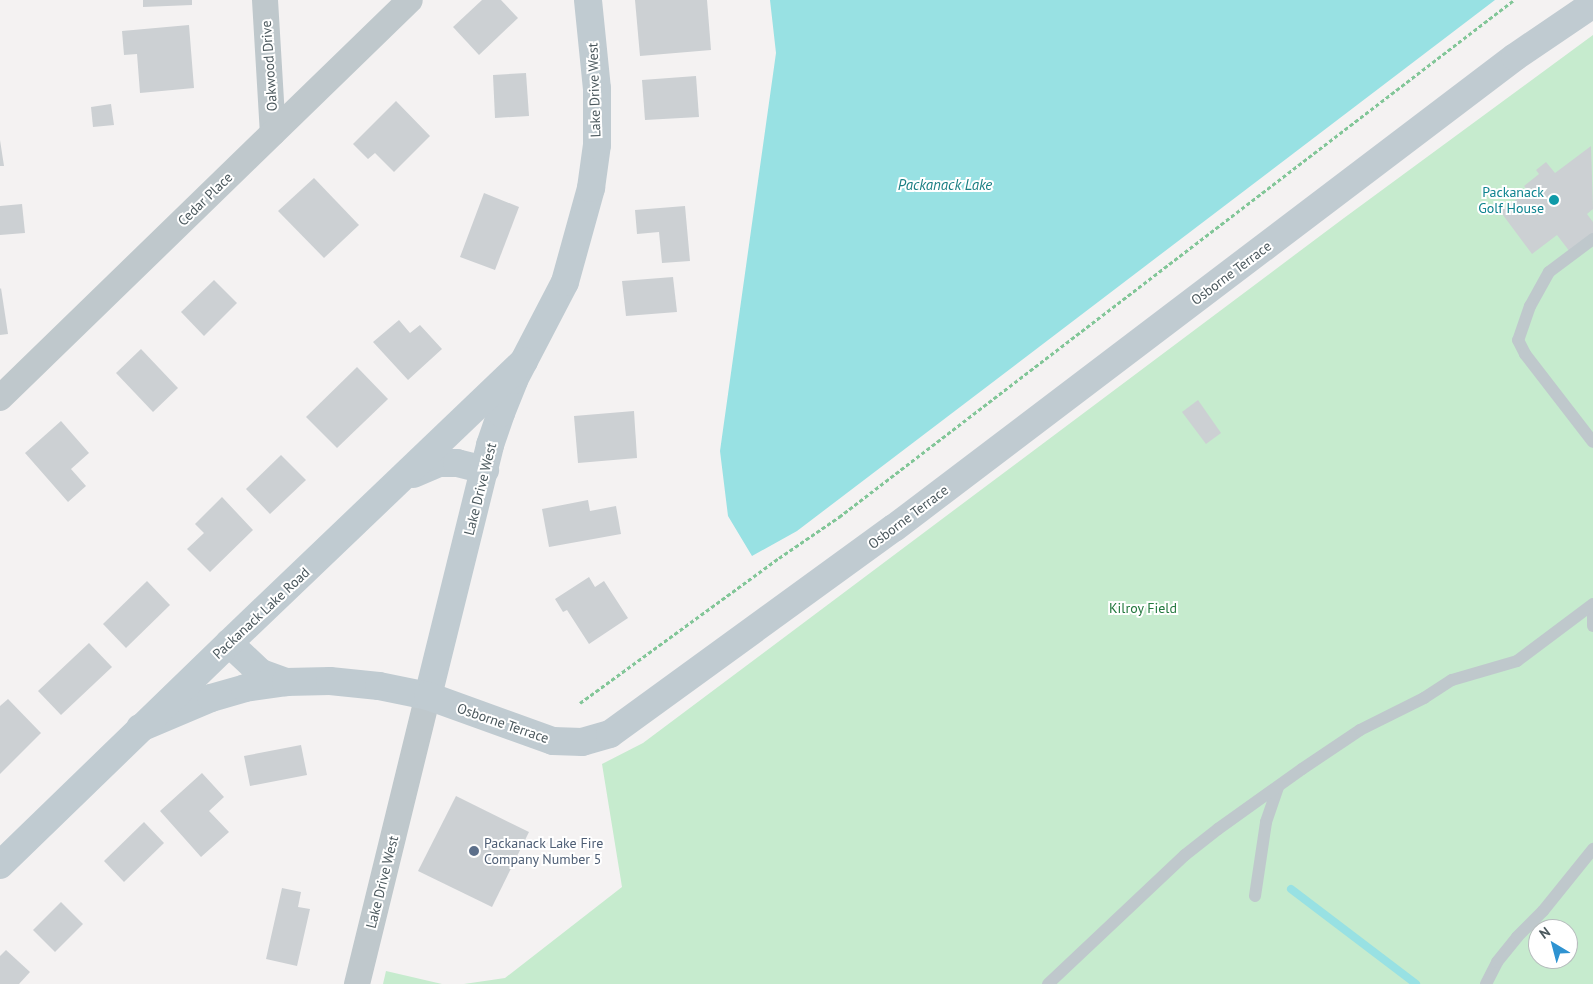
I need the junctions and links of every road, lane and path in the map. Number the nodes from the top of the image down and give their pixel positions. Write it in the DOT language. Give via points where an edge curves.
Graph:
graph roads {
  1 [pos="265,0"];
  2 [pos="410,0"];
  3 [pos="588,0"];
  4 [pos="1514,0"];
  5 [pos="1593,4"];
  6 [pos="273,133"];
  7 [pos="1593,239"];
  8 [pos="524,361"];
  9 [pos="0,398"];
  10 [pos="1593,442"];
  11 [pos="484,470"];
  12 [pos="405,477"];
  13 [pos="1593,604"];
  14 [pos="1593,615"];
  15 [pos="1593,626"];
  16 [pos="229,643"];
  17 [pos="286,682"];
  18 [pos="428,696"];
  19 [pos="580,703"];
  20 [pos="140,728"];
  21 [pos="1278,787"];
  22 [pos="1593,849"];
  23 [pos="0,865"];
  24 [pos="1255,896"];
  25 [pos="357,984"];
  26 [pos="1048,984"];
  27 [pos="1486,984"];
  1 -- 6 [label="street, Oakwood Drive"];
  2 -- 6 [label="street, Cedar Place"];
  3 -- 8 [label="street, Lake Drive West" via="597,89 591,188 565,282"];
  4 -- 19 [label="path" via="839,517"];
  5 -- 18 [label="street, Osborne Terrace" via="1515,57 894,528 610,734 582,742 553,741"];
  6 -- 9 [label="street, Cedar Place"];
  7 -- 10 [label="lane" via="1548,272 1530,306 1518,340 1525,354"];
  8 -- 11 [label="street, Lake Drive West" via="501,413"];
  8 -- 12 [label="street, Packanack Lake Road"];
  11 -- 12 [label="street" via="457,463 439,463"];
  11 -- 18 [label="street, Lake Drive West"];
  12 -- 16 [label="street, Packanack Lake Road"];
  13 -- 21 [label="lane" via="1517,660 1452,680 1360,730"];
  14 -- 15 [label="lane"];
  16 -- 17 [label="street" via="261,672"];
  16 -- 20 [label="street, Packanack Lake Road"];
  17 -- 18 [label="street, Osborne Terrace" via="330,681"];
  17 -- 20 [label="street, Osborne Terrace" via="245,688 211,698"];
  18 -- 25 [label="street, Lake Drive West"];
  20 -- 23 [label="street, Packanack Lake Road"];
  21 -- 24 [label="lane" via="1266,822"];
  21 -- 26 [label="lane" via="1185,855"];
  22 -- 27 [label="lane" via="1543,912 1512,943"];
}
